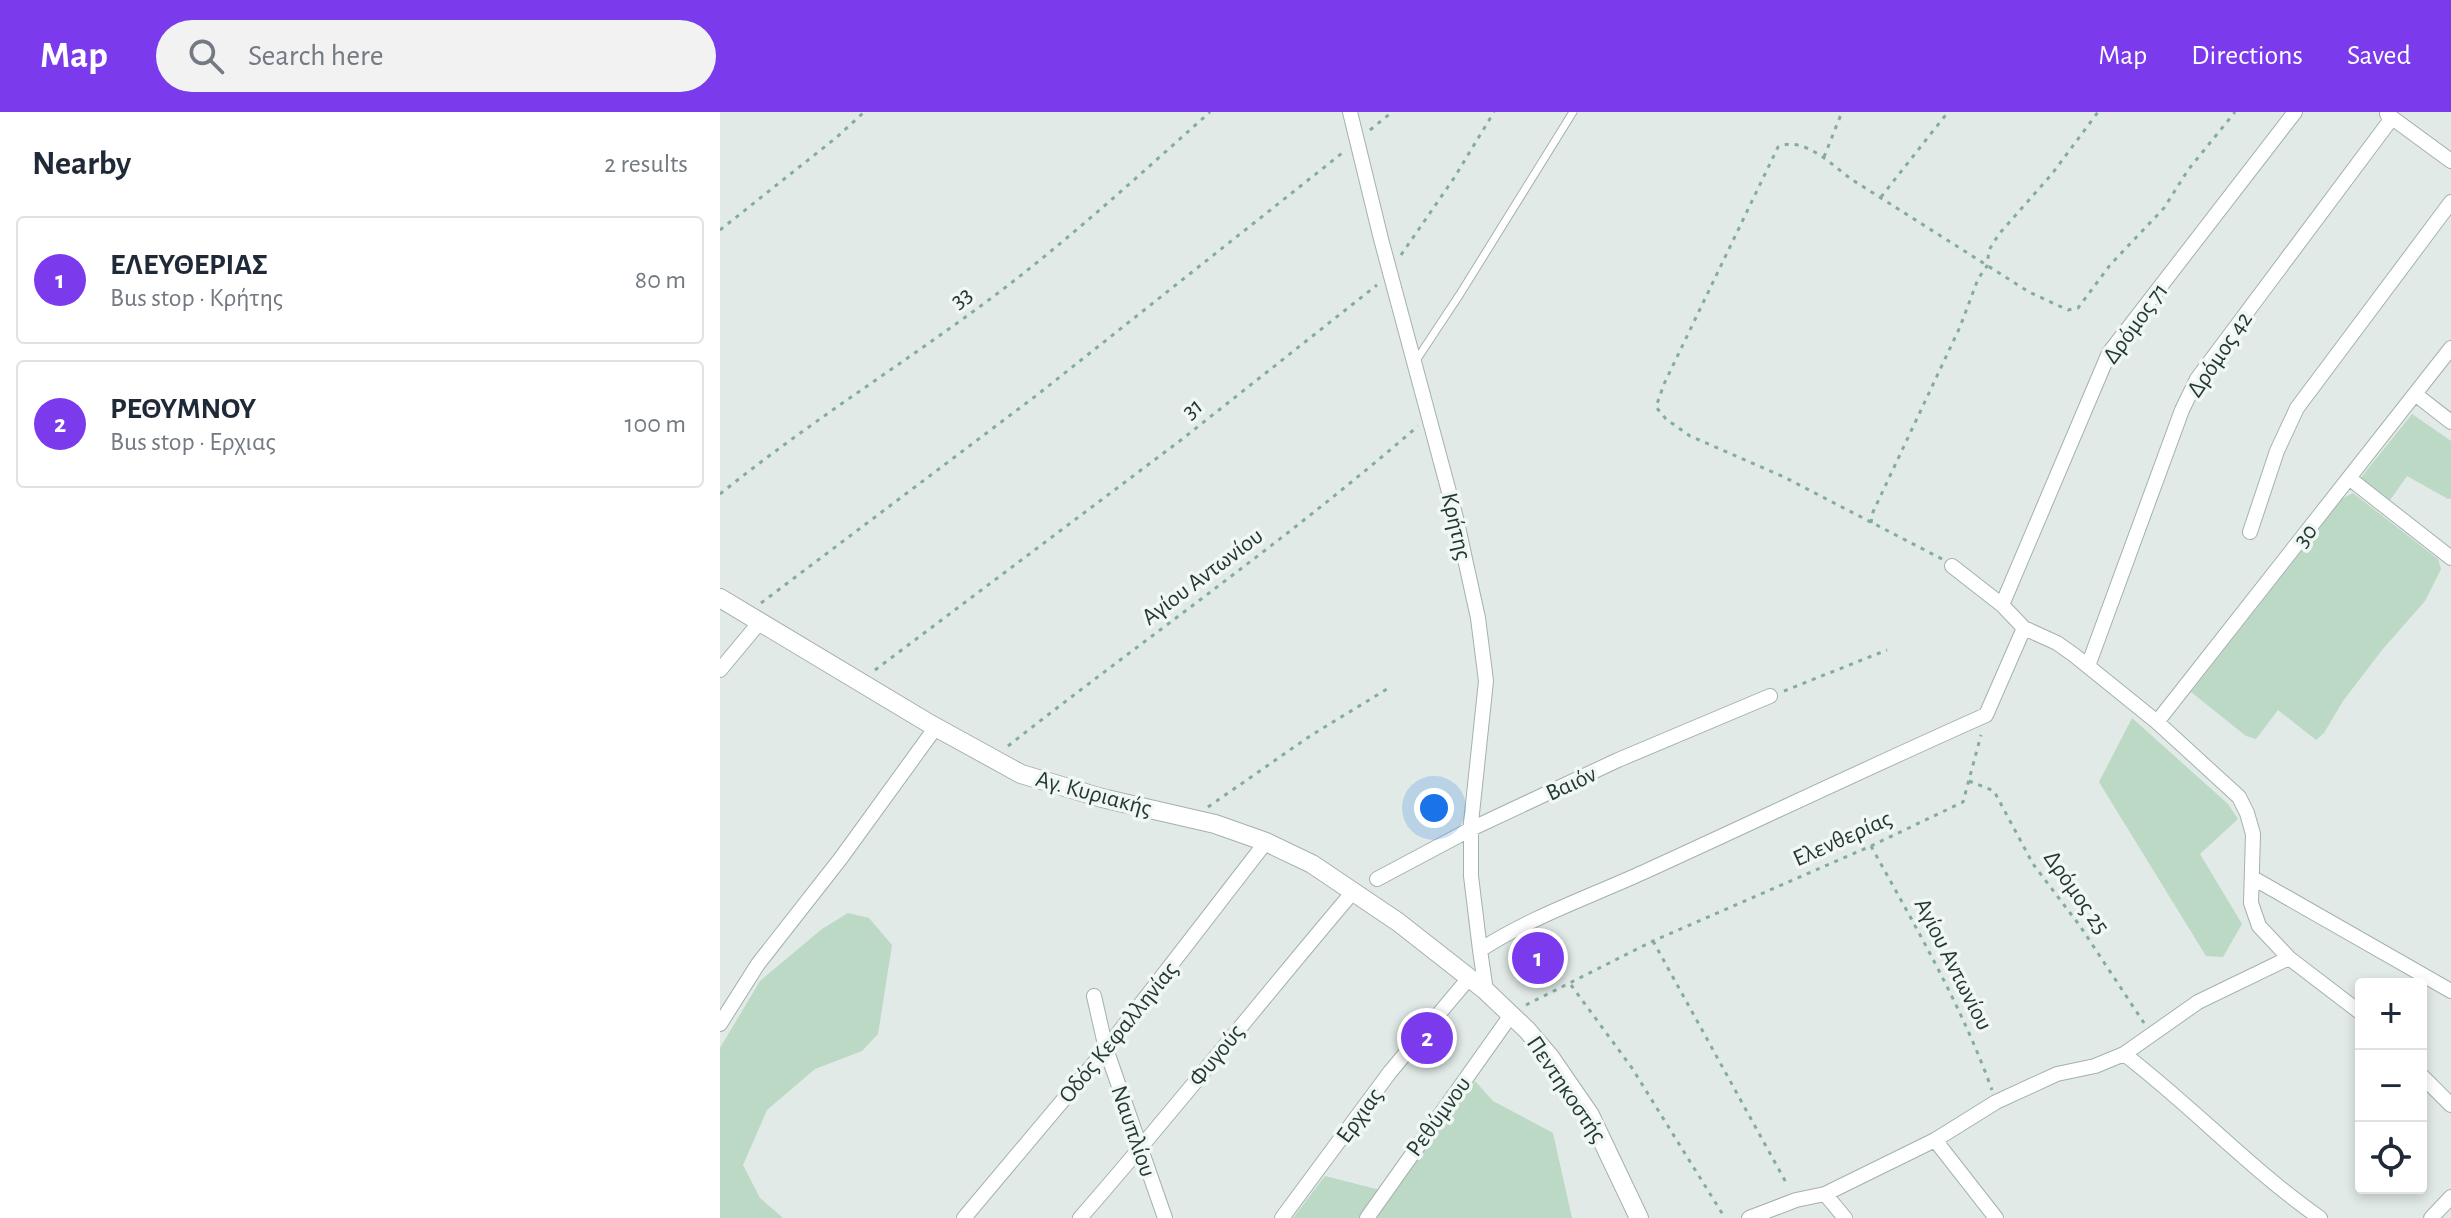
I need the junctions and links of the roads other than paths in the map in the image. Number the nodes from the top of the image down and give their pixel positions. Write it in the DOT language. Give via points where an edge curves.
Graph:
graph roads {
  1 [pos="1350,112"];
  2 [pos="1573,112"];
  3 [pos="2295,112"];
  4 [pos="2388,115"];
  5 [pos="2451,161"];
  6 [pos="2451,202"];
  7 [pos="2451,348"];
  8 [pos="1415,362"];
  9 [pos="2415,394"];
  10 [pos="2451,422"];
  11 [pos="2349,478"];
  12 [pos="2250,532"];
  13 [pos="2451,558"];
  14 [pos="1952,566"];
  15 [pos="720,598"];
  16 [pos="2002,605"];
  17 [pos="753,620"];
  18 [pos="2024,628"];
  19 [pos="2088,666"];
  20 [pos="720,670"];
  21 [pos="1770,696"];
  22 [pos="2157,722"];
  23 [pos="936,727"];
  24 [pos="1471,829"];
  25 [pos="1266,842"];
  26 [pos="2253,878"];
  27 [pos="1377,879"];
  28 [pos="1352,893"];
  29 [pos="1480,950"];
  30 [pos="2289,958"];
  31 [pos="1469,978"];
  32 [pos="1486,991"];
  33 [pos="2451,991"];
  34 [pos="1094,996"];
  35 [pos="2355,1008"];
  36 [pos="1511,1015"];
  37 [pos="720,1024"];
  38 [pos="1106,1049"];
  39 [pos="2124,1054"];
  40 [pos="2427,1081"];
  41 [pos="2451,1105"];
  42 [pos="1935,1140"];
  43 [pos="1140,1150"];
  44 [pos="1825,1194"];
  45 [pos="2451,1197"];
  46 [pos="964,1218"];
  47 [pos="1080,1218"];
  48 [pos="1165,1218"];
  49 [pos="1282,1218"];
  50 [pos="1367,1218"];
  51 [pos="1639,1218"];
  52 [pos="1749,1218"];
  53 [pos="1845,1218"];
  54 [pos="1996,1218"];
  55 [pos="2320,1218"];
  56 [pos="2431,1218"];
  1 -- 8 [label="street, Κρήτης"];
  2 -- 8 [label="lane"];
  3 -- 16 [label="street, Δρόμος 71" via="2109,353"];
  4 -- 5 [label="street"];
  4 -- 19 [label="street, Δρόμος 42" via="2197,379"];
  6 -- 12 [label="street" via="2297,408"];
  7 -- 9 [label="street, 30"];
  8 -- 24 [label="street, Κρήτης" via="1478,618 1486,681"];
  9 -- 10 [label="street"];
  9 -- 11 [label="street, 30"];
  11 -- 13 [label="street"];
  11 -- 22 [label="street, 30"];
  14 -- 16 [label="street"];
  15 -- 17 [label="street, Αγ. Κυριακής"];
  16 -- 18 [label="street"];
  17 -- 20 [label="street"];
  17 -- 23 [label="street, Αγ. Κυριακής"];
  18 -- 19 [label="street"];
  18 -- 29 [label="street" via="1986,715 1511,930"];
  19 -- 22 [label="street"];
  21 -- 24 [label="street, Βαιόν"];
  22 -- 26 [label="street" via="2239,797 2253,834"];
  23 -- 25 [label="street, Αγ. Κυριακής" via="1021,774 1199,819"];
  23 -- 37 [label="street" via="758,964"];
  24 -- 27 [label="street, Βαιόν"];
  24 -- 29 [label="street, Κρήτης"];
  25 -- 28 [label="street, Αγ. Κυριακής" via="1312,864"];
  25 -- 38 [label="street, Οδός Κεφαλληνίας"];
  26 -- 30 [label="street" via="2254,915"];
  26 -- 33 [label="street"];
  28 -- 31 [label="street, Αγ. Κυριακής"];
  28 -- 43 [label="street, Φυγούς"];
  29 -- 32 [label="street, Κρήτης"];
  30 -- 35 [label="street"];
  30 -- 39 [label="street" via="2198,1002"];
  31 -- 32 [label="street, Πεντηκοστής"];
  31 -- 49 [label="street, Ερχιας" via="1390,1072"];
  32 -- 36 [label="street, Πεντηκοστής"];
  34 -- 38 [label="street, Ναυπλίου"];
  36 -- 50 [label="street, Ρεθύμνου"];
  36 -- 51 [label="street, Πεντηκοστής" via="1550,1057 1590,1115"];
  38 -- 43 [label="street, Ναυπλίου"];
  38 -- 46 [label="street, Οδός Κεφαλληνίας"];
  39 -- 42 [label="street" via="2057,1074 1996,1102"];
  39 -- 55 [label="street"];
  40 -- 41 [label="street"];
  42 -- 44 [label="street"];
  42 -- 54 [label="street"];
  43 -- 47 [label="street, Φυγούς"];
  43 -- 48 [label="street, Ναυπλίου"];
  44 -- 52 [label="street"];
  44 -- 53 [label="street"];
  45 -- 56 [label="street"];
}
